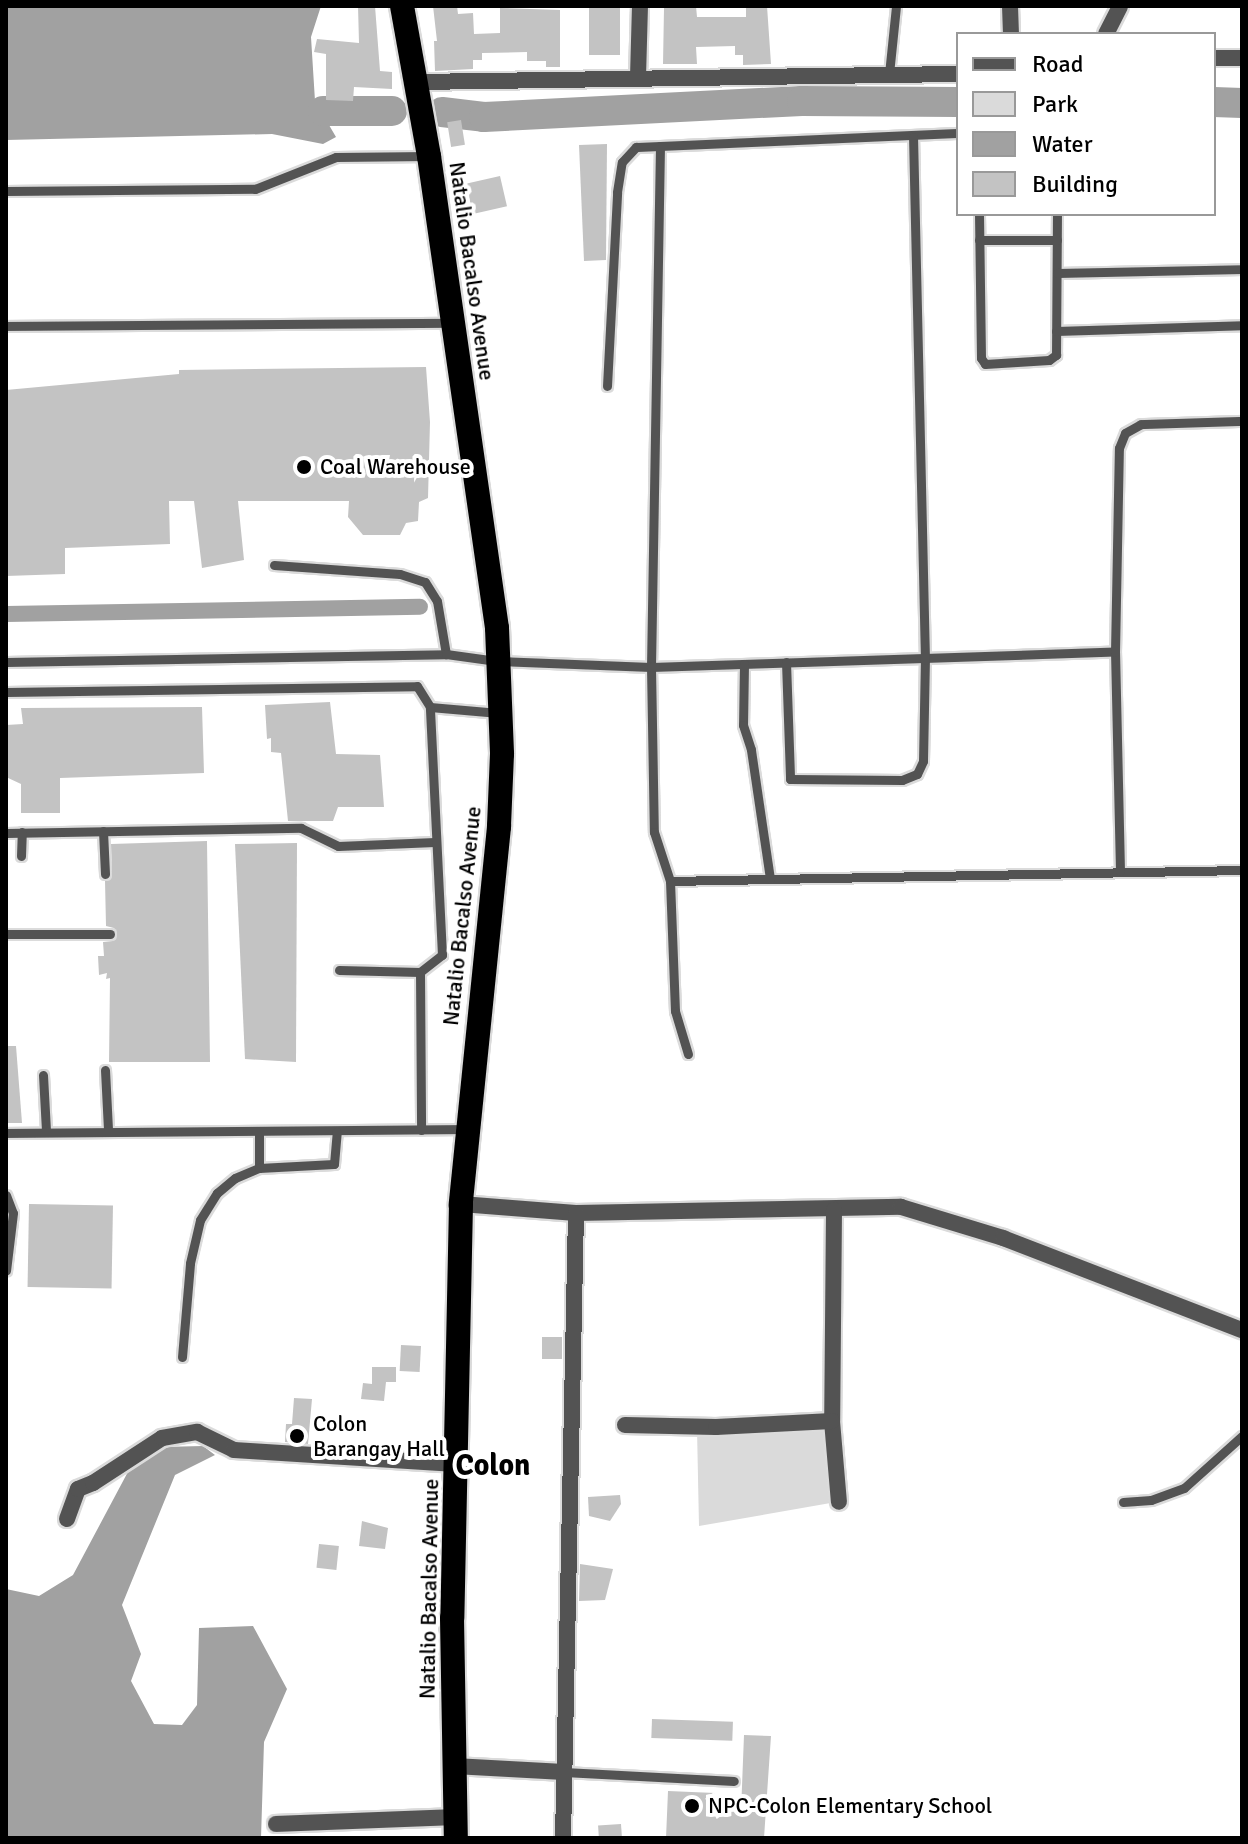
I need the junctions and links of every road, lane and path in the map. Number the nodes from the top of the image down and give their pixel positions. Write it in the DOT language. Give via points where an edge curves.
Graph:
graph roads {
  1 [pos="402,6"];
  2 [pos="640,6"];
  3 [pos="896,6"];
  4 [pos="1010,6"];
  5 [pos="1120,6"];
  6 [pos="1011,32"];
  7 [pos="1107,32"];
  8 [pos="1216,58"];
  9 [pos="1242,58"];
  10 [pos="889,74"];
  11 [pos="956,74"];
  12 [pos="638,77"];
  13 [pos="417,82"];
  14 [pos="956,133"];
  15 [pos="913,137"];
  16 [pos="660,146"];
  17 [pos="429,156"];
  18 [pos="6,191"];
  19 [pos="979,216"];
  20 [pos="1057,216"];
  21 [pos="979,240"];
  22 [pos="1057,240"];
  23 [pos="1242,269"];
  24 [pos="1057,273"];
  25 [pos="454,323"];
  26 [pos="1242,325"];
  27 [pos="6,326"];
  28 [pos="1056,331"];
  29 [pos="607,386"];
  30 [pos="1242,421"];
  31 [pos="274,565"];
  32 [pos="1115,652"];
  33 [pos="446,654"];
  34 [pos="925,660"];
  35 [pos="497,661"];
  36 [pos="6,662"];
  37 [pos="786,662"];
  38 [pos="744,664"];
  39 [pos="651,667"];
  40 [pos="6,692"];
  41 [pos="430,707"];
  42 [pos="500,713"];
  43 [pos="103,831"];
  44 [pos="22,832"];
  45 [pos="6,833"];
  46 [pos="435,842"];
  47 [pos="21,856"];
  48 [pos="1242,870"];
  49 [pos="1120,871"];
  50 [pos="105,874"];
  51 [pos="770,879"];
  52 [pos="670,881"];
  53 [pos="6,934"];
  54 [pos="110,934"];
  55 [pos="339,970"];
  56 [pos="420,972"];
  57 [pos="688,1054"];
  58 [pos="105,1070"];
  59 [pos="43,1075"];
  60 [pos="467,1129"];
  61 [pos="108,1130"];
  62 [pos="421,1130"];
  63 [pos="46,1131"];
  64 [pos="337,1132"];
  65 [pos="6,1133"];
  66 [pos="259,1133"];
  67 [pos="259,1168"];
  68 [pos="6,1195"];
  69 [pos="461,1204"];
  70 [pos="834,1210"];
  71 [pos="576,1213"];
  72 [pos="6,1271"];
  73 [pos="1242,1330"];
  74 [pos="182,1357"];
  75 [pos="832,1421"];
  76 [pos="625,1425"];
  77 [pos="1242,1436"];
  78 [pos="456,1464"];
  79 [pos="839,1502"];
  80 [pos="1123,1502"];
  81 [pos="67,1519"];
  82 [pos="454,1766"];
  83 [pos="564,1772"];
  84 [pos="734,1781"];
  85 [pos="276,1824"];
  86 [pos="456,1828"];
  87 [pos="563,1838"];
  1 -- 13 [label="highway, Natalio Bacalso Avenue"];
  2 -- 12 [label="street"];
  3 -- 10 [label="lane"];
  4 -- 6 [label="street"];
  5 -- 7 [label="street"];
  8 -- 9 [label="street"];
  10 -- 11 [label="street"];
  10 -- 12 [label="street"];
  12 -- 13 [label="street"];
  13 -- 17 [label="highway, Natalio Bacalso Avenue"];
  14 -- 15 [label="lane"];
  15 -- 16 [label="lane"];
  15 -- 34 [label="lane"];
  16 -- 29 [label="lane" via="636,147 622,162"];
  16 -- 39 [label="lane"];
  17 -- 18 [label="lane" via="336,157 255,189"];
  17 -- 25 [label="highway, Natalio Bacalso Avenue"];
  19 -- 21 [label="lane"];
  20 -- 22 [label="lane"];
  21 -- 22 [label="lane"];
  21 -- 28 [label="lane" via="985,364 1049,360 1056,355"];
  22 -- 24 [label="lane"];
  23 -- 24 [label="lane"];
  24 -- 28 [label="lane"];
  25 -- 27 [label="lane"];
  25 -- 35 [label="highway, Natalio Bacalso Avenue" via="497,628"];
  26 -- 28 [label="lane"];
  30 -- 32 [label="lane" via="1141,424 1125,433 1119,448"];
  31 -- 33 [label="lane" via="400,574 425,582 437,601"];
  32 -- 34 [label="lane"];
  32 -- 49 [label="lane"];
  33 -- 35 [label="lane"];
  33 -- 36 [label="lane"];
  34 -- 37 [label="lane"];
  34 -- 37 [label="lane" via="923,761 917,774 902,780 790,779"];
  35 -- 39 [label="lane"];
  35 -- 42 [label="highway, Natalio Bacalso Avenue"];
  37 -- 38 [label="lane"];
  38 -- 39 [label="lane"];
  38 -- 51 [label="lane" via="743,725"];
  39 -- 52 [label="lane" via="654,832"];
  40 -- 41 [label="lane" via="417,686"];
  41 -- 42 [label="lane"];
  41 -- 46 [label="lane"];
  42 -- 60 [label="highway, Natalio Bacalso Avenue" via="499,827"];
  43 -- 44 [label="lane"];
  43 -- 46 [label="lane" via="301,828 338,846"];
  43 -- 50 [label="lane"];
  44 -- 45 [label="lane"];
  44 -- 47 [label="lane"];
  46 -- 56 [label="lane" via="442,955"];
  48 -- 49 [label="lane"];
  49 -- 51 [label="lane"];
  51 -- 52 [label="lane"];
  52 -- 57 [label="lane" via="675,1011"];
  53 -- 54 [label="lane"];
  55 -- 56 [label="lane"];
  56 -- 62 [label="lane"];
  58 -- 61 [label="lane"];
  59 -- 63 [label="lane"];
  60 -- 62 [label="lane"];
  60 -- 69 [label="highway, Natalio Bacalso Avenue"];
  61 -- 63 [label="lane"];
  61 -- 66 [label="lane"];
  62 -- 64 [label="lane"];
  63 -- 65 [label="lane"];
  64 -- 66 [label="lane"];
  64 -- 67 [label="lane" via="334,1164"];
  66 -- 67 [label="lane"];
  67 -- 74 [label="lane" via="217,1193 200,1220 190,1263"];
  68 -- 72 [label="lane" via="13,1213"];
  69 -- 71 [label="street"];
  69 -- 78 [label="highway, Natalio Bacalso Avenue"];
  70 -- 71 [label="street"];
  70 -- 73 [label="street" via="901,1207 927,1212"];
  70 -- 75 [label="street"];
  71 -- 83 [label="street"];
  75 -- 76 [label="street"];
  75 -- 79 [label="street"];
  77 -- 80 [label="lane" via="1184,1488 1151,1500"];
  78 -- 81 [label="street" via="234,1450 197,1432 162,1438 78,1489"];
  78 -- 82 [label="highway, Natalio Bacalso Avenue"];
  82 -- 83 [label="street"];
  82 -- 86 [label="highway, Natalio Bacalso Avenue"];
  83 -- 84 [label="lane"];
  83 -- 87 [label="street"];
  85 -- 86 [label="street"];
}
